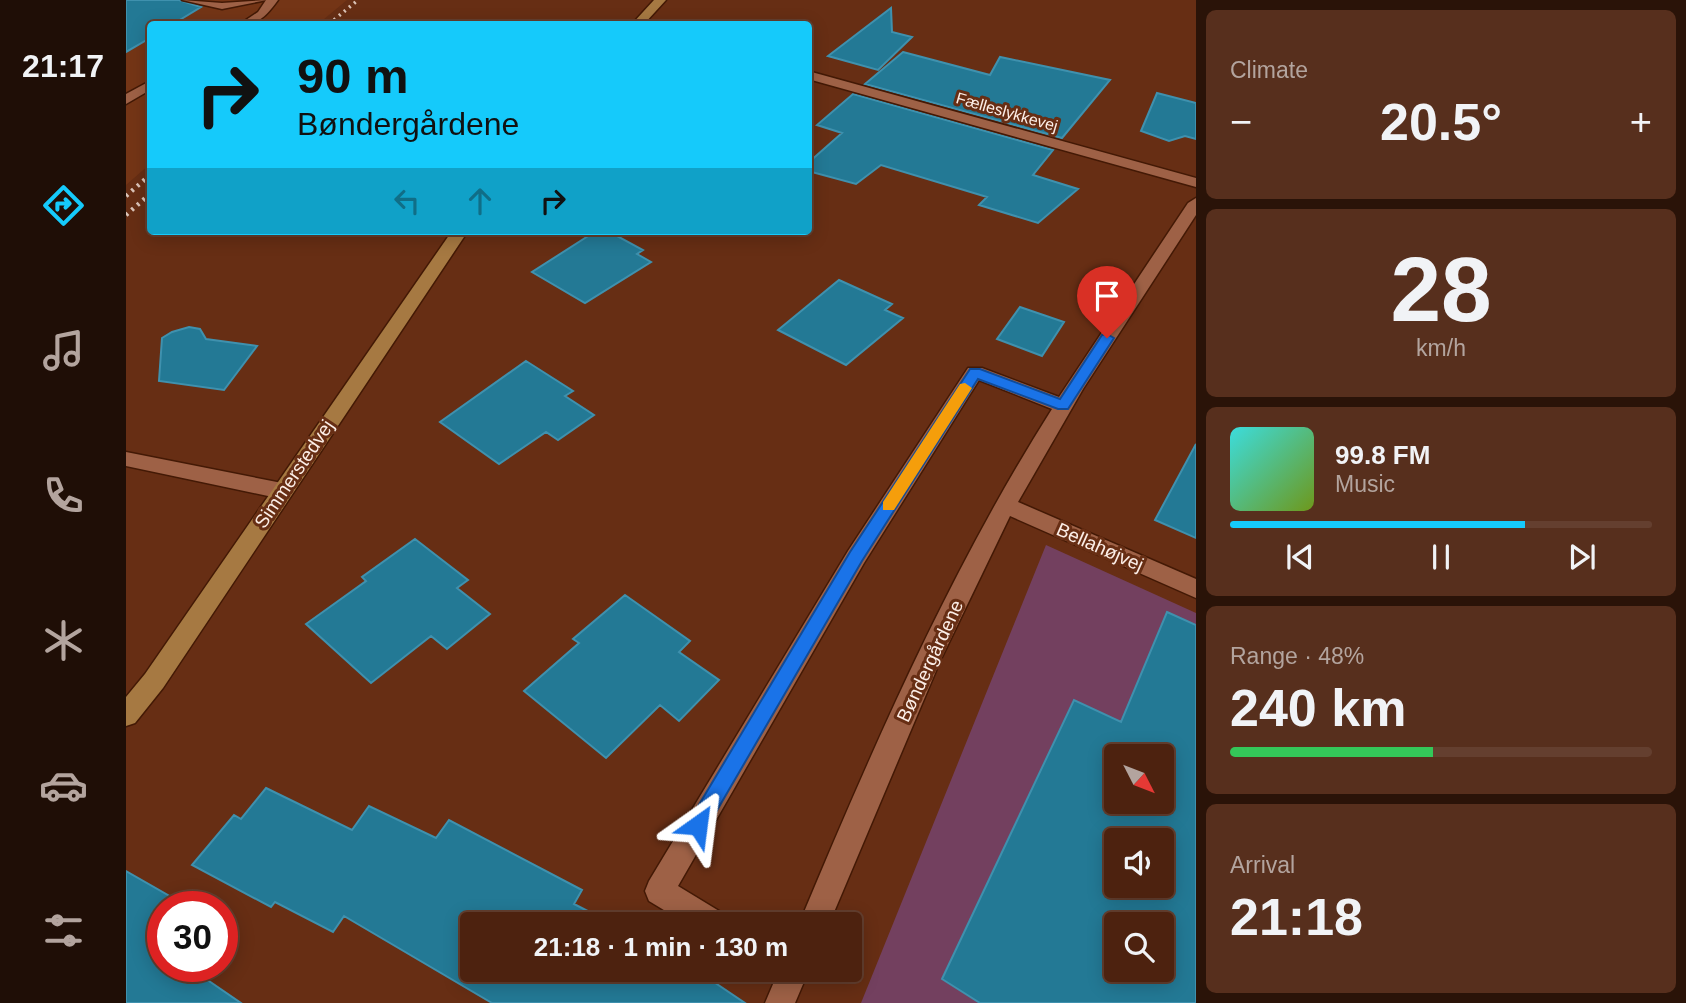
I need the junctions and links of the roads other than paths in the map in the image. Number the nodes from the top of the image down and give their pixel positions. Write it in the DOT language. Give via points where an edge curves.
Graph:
graph roads {
  1 [pos="188,0"];
  2 [pos="261,0"];
  3 [pos="272,0"];
  4 [pos="660,0"];
  5 [pos="251,21"];
  6 [pos="641,21"];
  7 [pos="812,76"];
  8 [pos="147,87"];
  9 [pos="126,100"];
  10 [pos="1196,183"];
  11 [pos="1196,203"];
  12 [pos="457,235"];
  13 [pos="1063,406"];
  14 [pos="126,458"];
  15 [pos="282,491"];
  16 [pos="1005,505"];
  17 [pos="1196,589"];
  18 [pos="126,715"];
  19 [pos="695,912"];
  20 [pos="819,912"];
  21 [pos="788,982"];
  22 [pos="780,1003"];
  1 -- 2 [label="street" via="222,6"];
  3 -- 5 [label="street"];
  4 -- 6 [label="street"];
  7 -- 10 [label="street, Fælleslykkevej"];
  8 -- 9 [label="street"];
  11 -- 13 [label="street, Bøndergårdene"];
  12 -- 15 [label="street, Simmerstedvej"];
  13 -- 16 [label="street, Bøndergårdene"];
  13 -- 19 [label="street" via="975,372 856,557 659,891"];
  14 -- 15 [label="street"];
  15 -- 18 [label="street, Simmerstedvej" via="154,681"];
  16 -- 17 [label="street, Bellahøjvej"];
  16 -- 20 [label="street, Bøndergårdene" via="914,692"];
  21 -- 22 [label="street"];
}
